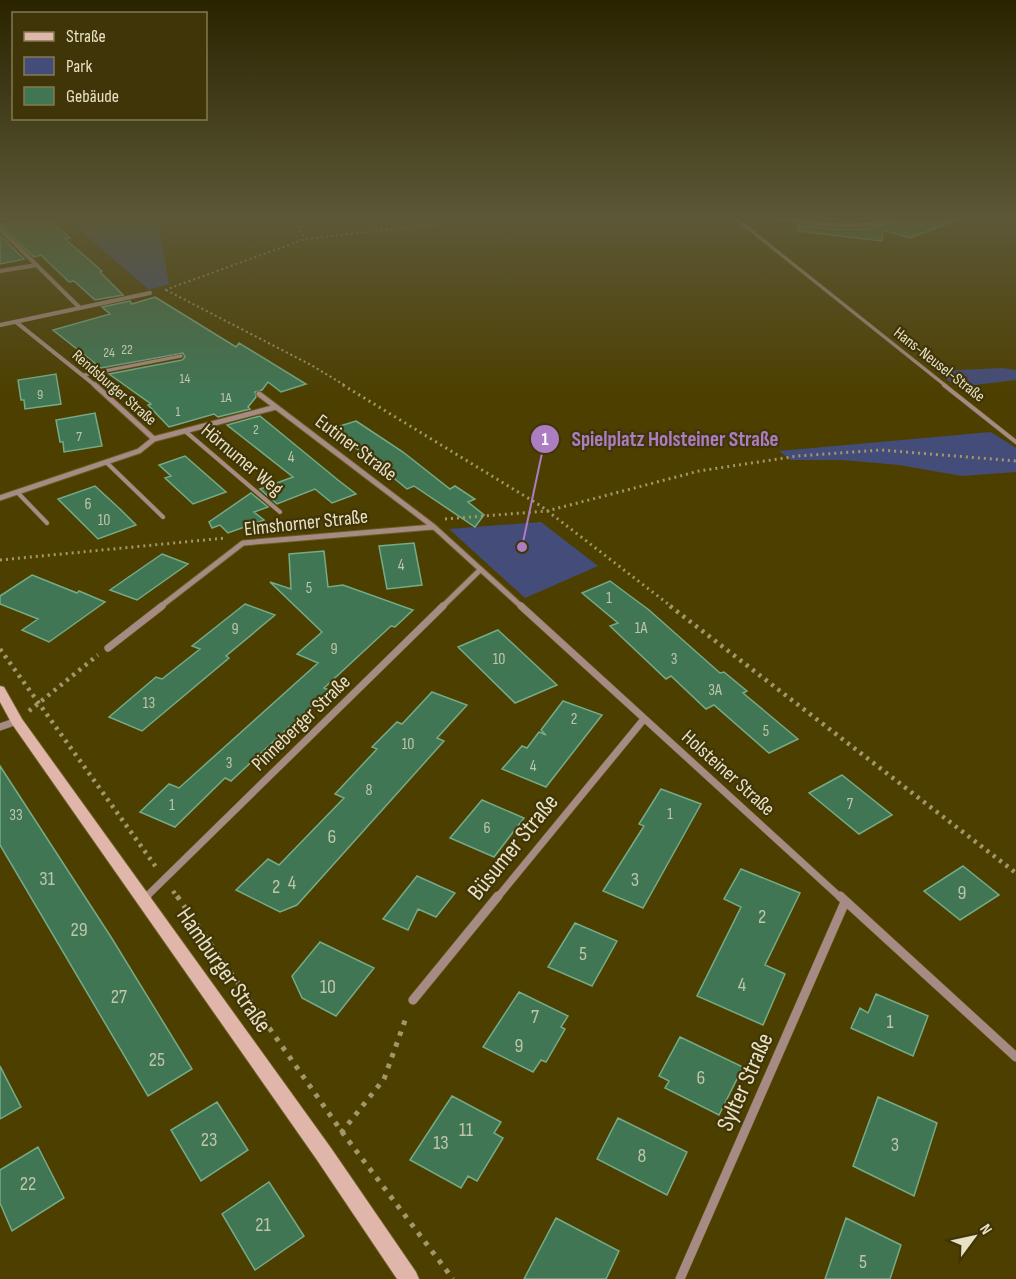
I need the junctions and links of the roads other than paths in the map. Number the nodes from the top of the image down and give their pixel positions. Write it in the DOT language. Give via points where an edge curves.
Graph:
graph roads {
  1 [pos="49,277"];
  2 [pos="808,277"];
  3 [pos="150,293"];
  4 [pos="80,308"];
  5 [pos="16,322"];
  6 [pos="0,326"];
  7 [pos="181,356"];
  8 [pos="84,375"];
  9 [pos="259,394"];
  10 [pos="276,407"];
  11 [pos="185,431"];
  12 [pos="154,439"];
  13 [pos="1016,442"];
  14 [pos="106,462"];
  15 [pos="18,493"];
  16 [pos="0,498"];
  17 [pos="280,512"];
  18 [pos="417,513"];
  19 [pos="163,517"];
  20 [pos="47,523"];
  21 [pos="434,527"];
  22 [pos="480,570"];
  23 [pos="108,648"];
  24 [pos="0,690"];
  25 [pos="644,719"];
  26 [pos="16,721"];
  27 [pos="0,727"];
  28 [pos="144,899"];
  29 [pos="846,902"];
  30 [pos="413,1000"];
  31 [pos="1016,1057"];
  32 [pos="409,1279"];
  33 [pos="680,1279"];
  1 -- 4 [label="street"];
  2 -- 13 [label="lane, Hans-Neusel-Straße"];
  3 -- 4 [label="street"];
  4 -- 5 [label="street"];
  5 -- 6 [label="street"];
  5 -- 8 [label="street, Rendsburger Straße"];
  7 -- 8 [label="lane"];
  8 -- 12 [label="street, Rendsburger Straße"];
  9 -- 10 [label="street, Eutiner Straße"];
  10 -- 11 [label="street"];
  10 -- 18 [label="street, Eutiner Straße"];
  11 -- 12 [label="street"];
  11 -- 17 [label="lane, Hörnumer Weg"];
  12 -- 14 [label="street, Rendsburger Straße" via="139,451"];
  14 -- 15 [label="street, Rendsburger Straße"];
  14 -- 19 [label="lane"];
  15 -- 16 [label="street, Rendsburger Straße"];
  15 -- 20 [label="lane"];
  18 -- 21 [label="street, Holsteiner Straße"];
  21 -- 22 [label="street, Holsteiner Straße"];
  21 -- 23 [label="street, Elmshorner Straße" via="243,543"];
  22 -- 25 [label="street, Holsteiner Straße"];
  22 -- 28 [label="street, Pinneberger Straße"];
  24 -- 26 [label="street, Hamburger Straße"];
  25 -- 29 [label="street, Holsteiner Straße"];
  25 -- 30 [label="street, Büsumer Straße"];
  26 -- 27 [label="street"];
  26 -- 28 [label="street, Hamburger Straße"];
  28 -- 32 [label="street, Hamburger Straße"];
  29 -- 31 [label="street, Holsteiner Straße"];
  29 -- 33 [label="street, Sylter Straße"];
}
